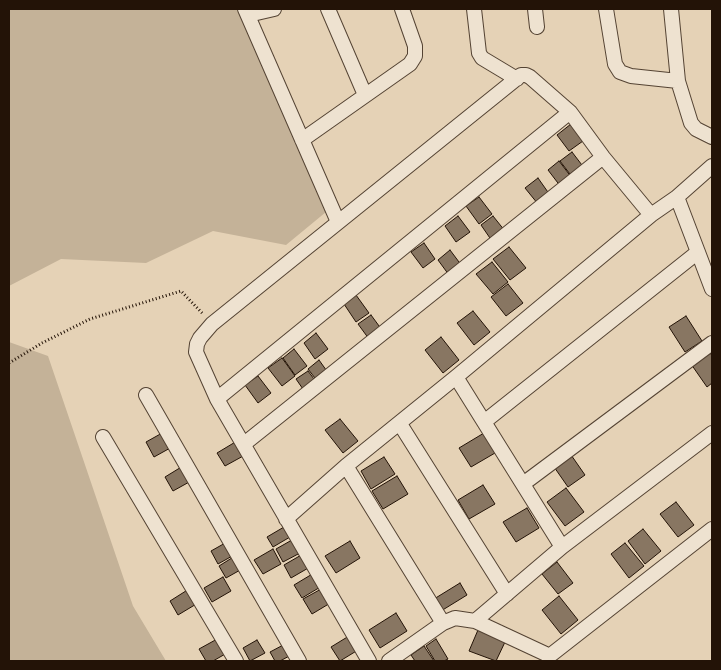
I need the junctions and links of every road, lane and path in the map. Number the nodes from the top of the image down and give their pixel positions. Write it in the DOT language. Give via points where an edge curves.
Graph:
graph roads {
  1 [pos="274,9"];
  2 [pos="328,9"];
  3 [pos="402,9"];
  4 [pos="474,9"];
  5 [pos="535,9"];
  6 [pos="606,9"];
  7 [pos="671,9"];
  8 [pos="247,12"];
  9 [pos="537,27"];
  10 [pos="517,79"];
  11 [pos="678,81"];
  12 [pos="365,95"];
  13 [pos="570,112"];
  14 [pos="712,137"];
  15 [pos="302,140"];
  16 [pos="603,157"];
  17 [pos="712,166"];
  18 [pos="677,197"];
  19 [pos="651,215"];
  20 [pos="338,222"];
  21 [pos="698,252"];
  22 [pos="712,289"];
  23 [pos="212,324"];
  24 [pos="712,342"];
  25 [pos="9,363"];
  26 [pos="456,378"];
  27 [pos="146,395"];
  28 [pos="217,399"];
  29 [pos="484,422"];
  30 [pos="400,424"];
  31 [pos="712,433"];
  32 [pos="103,437"];
  33 [pos="244,444"];
  34 [pos="346,466"];
  35 [pos="523,484"];
  36 [pos="286,519"];
  37 [pos="712,529"];
  38 [pos="562,547"];
  39 [pos="507,594"];
  40 [pos="475,621"];
  41 [pos="442,624"];
  42 [pos="236,661"];
  43 [pos="299,661"];
  44 [pos="370,661"];
  45 [pos="389,661"];
  1 -- 8 [label="street"];
  2 -- 12 [label="street"];
  3 -- 12 [label="street" via="415,46 415,56 410,64"];
  4 -- 10 [label="street" via="482,58"];
  5 -- 9 [label="street"];
  6 -- 11 [label="street" via="615,64 620,72"];
  7 -- 11 [label="street"];
  8 -- 15 [label="street"];
  10 -- 13 [label="street" via="522,75 530,77"];
  10 -- 20 [label="street"];
  11 -- 14 [label="street" via="691,123"];
  12 -- 15 [label="street"];
  13 -- 16 [label="street"];
  13 -- 28 [label="street"];
  15 -- 20 [label="street"];
  16 -- 19 [label="street"];
  16 -- 33 [label="street"];
  17 -- 18 [label="street"];
  18 -- 19 [label="street"];
  18 -- 21 [label="street"];
  19 -- 26 [label="street"];
  20 -- 23 [label="street"];
  21 -- 22 [label="street"];
  21 -- 29 [label="street"];
  23 -- 25 [label="path" via="181,291 90,319"];
  23 -- 28 [label="street" via="200,338 196,352"];
  24 -- 35 [label="street"];
  26 -- 29 [label="street"];
  26 -- 30 [label="street"];
  27 -- 43 [label="street"];
  28 -- 33 [label="street"];
  29 -- 35 [label="street"];
  30 -- 34 [label="street"];
  30 -- 39 [label="street"];
  31 -- 38 [label="street"];
  32 -- 42 [label="street"];
  33 -- 36 [label="street"];
  34 -- 36 [label="street"];
  34 -- 41 [label="street"];
  35 -- 38 [label="street"];
  36 -- 44 [label="street"];
  37 -- 40 [label="street" via="552,654"];
  38 -- 39 [label="street"];
  39 -- 40 [label="street"];
  40 -- 41 [label="street" via="455,618"];
  41 -- 45 [label="street"];
}
